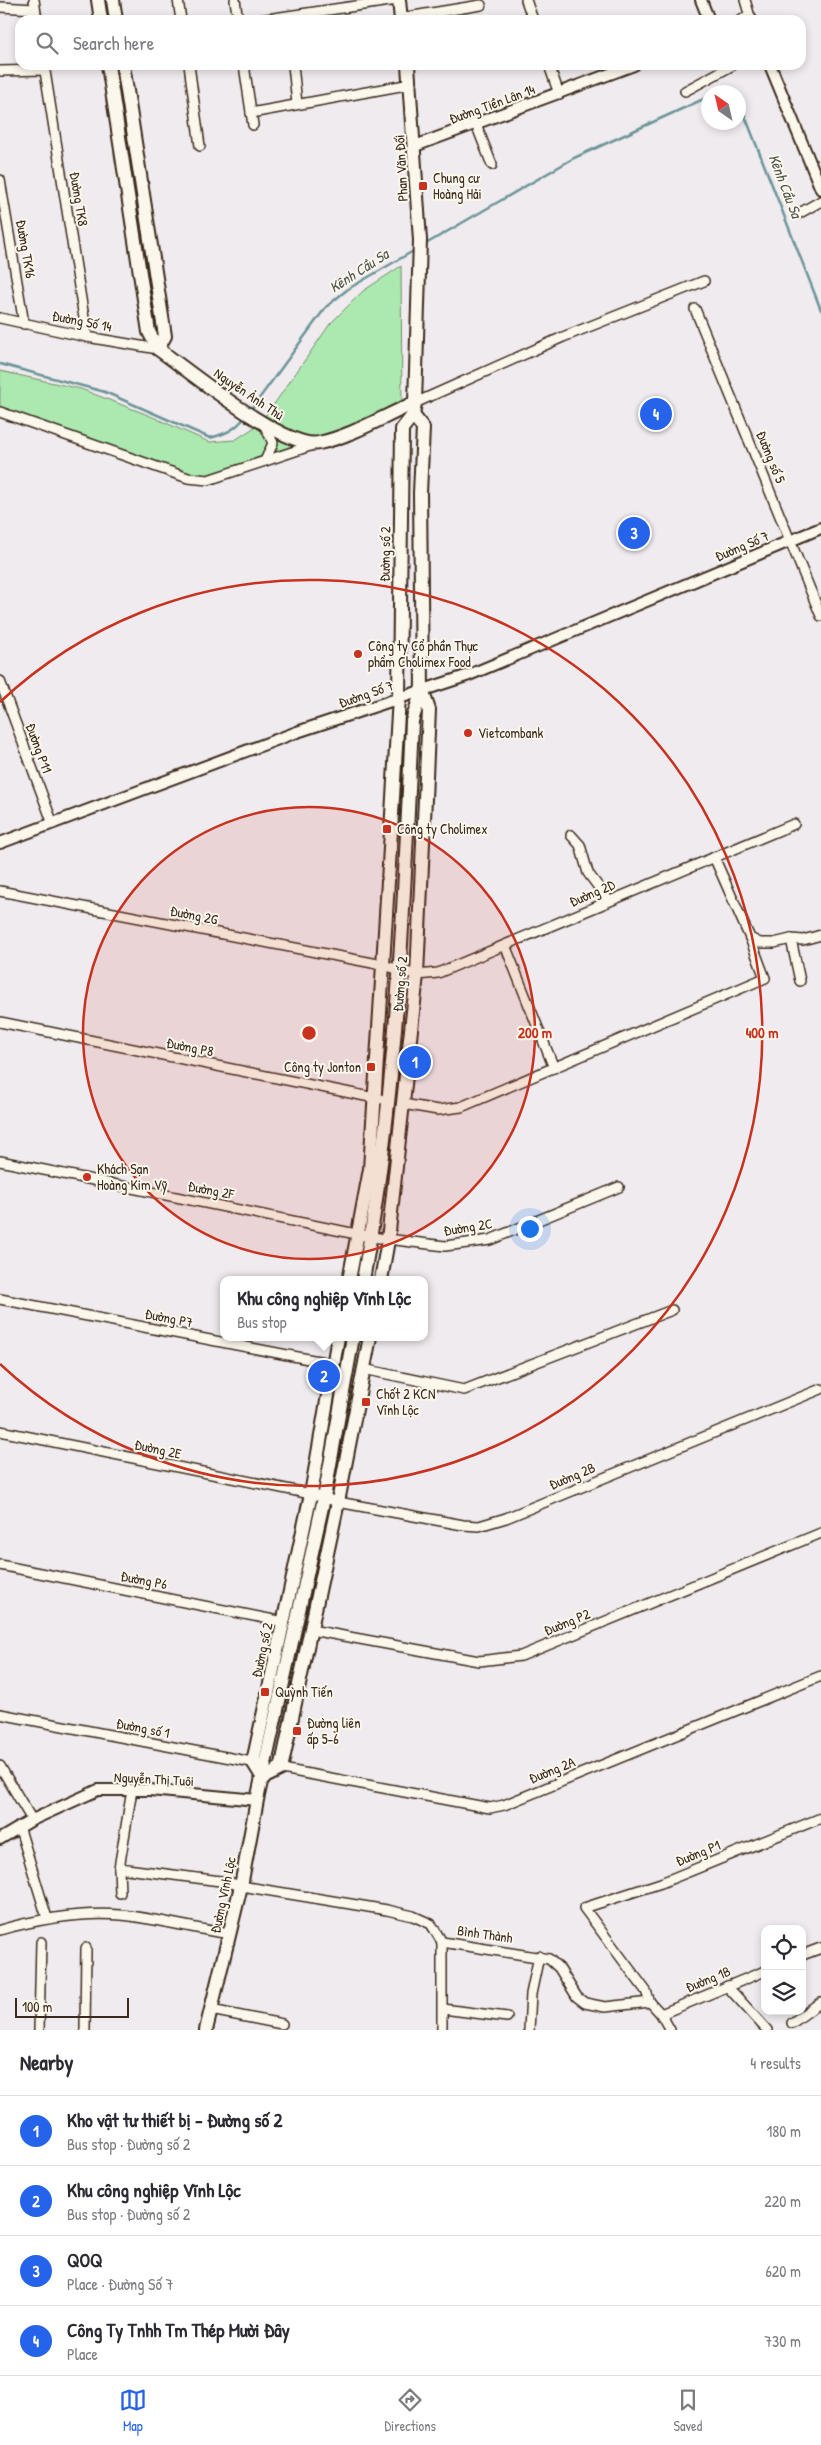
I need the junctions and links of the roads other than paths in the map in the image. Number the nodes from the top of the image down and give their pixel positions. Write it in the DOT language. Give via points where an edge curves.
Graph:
graph roads {
  1 [pos="98,0"];
  2 [pos="113,0"];
  3 [pos="178,0"];
  4 [pos="235,0"];
  5 [pos="398,0"];
  6 [pos="526,0"];
  7 [pos="701,0"];
  8 [pos="745,0"];
  9 [pos="35,4"];
  10 [pos="481,5"];
  11 [pos="0,7"];
  12 [pos="100,15"];
  13 [pos="115,15"];
  14 [pos="180,15"];
  15 [pos="237,15"];
  16 [pos="306,15"];
  17 [pos="400,15"];
  18 [pos="424,15"];
  19 [pos="531,15"];
  20 [pos="707,15"];
  21 [pos="747,15"];
  22 [pos="15,70"];
  23 [pos="45,70"];
  24 [pos="109,70"];
  25 [pos="124,70"];
  26 [pos="190,70"];
  27 [pos="245,70"];
  28 [pos="294,70"];
  29 [pos="409,70"];
  30 [pos="551,70"];
  31 [pos="621,70"];
  32 [pos="724,70"];
  33 [pos="772,70"];
  34 [pos="0,71"];
  35 [pos="411,84"];
  36 [pos="685,91"];
  37 [pos="559,94"];
  38 [pos="297,104"];
  39 [pos="251,113"];
  40 [pos="476,124"];
  41 [pos="253,125"];
  42 [pos="200,146"];
  43 [pos="415,146"];
  44 [pos="492,165"];
  45 [pos="0,180"];
  46 [pos="821,189"];
  47 [pos="821,201"];
  48 [pos="798,214"];
  49 [pos="420,270"];
  50 [pos="704,281"];
  51 [pos="695,309"];
  52 [pos="0,318"];
  53 [pos="24,324"];
  54 [pos="87,337"];
  55 [pos="158,349"];
  56 [pos="414,409"];
  57 [pos="0,412"];
  58 [pos="264,424"];
  59 [pos="284,435"];
  60 [pos="317,444"];
  61 [pos="285,454"];
  62 [pos="265,461"];
  63 [pos="821,528"];
  64 [pos="790,541"];
  65 [pos="821,616"];
  66 [pos="0,681"];
  67 [pos="422,690"];
  68 [pos="399,697"];
  69 [pos="412,720"];
  70 [pos="53,824"];
  71 [pos="794,824"];
  72 [pos="571,835"];
  73 [pos="0,843"];
  74 [pos="714,858"];
  75 [pos="0,891"];
  76 [pos="609,901"];
  77 [pos="821,934"];
  78 [pos="750,938"];
  79 [pos="791,939"];
  80 [pos="506,945"];
  81 [pos="383,965"];
  82 [pos="399,970"];
  83 [pos="417,975"];
  84 [pos="800,981"];
  85 [pos="0,1022"];
  86 [pos="554,1068"];
  87 [pos="374,1098"];
  88 [pos="389,1101"];
  89 [pos="403,1104"];
  90 [pos="0,1161"];
  91 [pos="619,1187"];
  92 [pos="358,1234"];
  93 [pos="371,1237"];
  94 [pos="388,1240"];
  95 [pos="350,1276"];
  96 [pos="365,1276"];
  97 [pos="382,1276"];
  98 [pos="0,1299"];
  99 [pos="672,1310"];
  100 [pos="337,1341"];
  101 [pos="352,1341"];
  102 [pos="369,1341"];
  103 [pos="334,1364"];
  104 [pos="364,1369"];
  105 [pos="821,1389"];
  106 [pos="0,1431"];
  107 [pos="311,1494"];
  108 [pos="324,1498"];
  109 [pos="338,1502"];
  110 [pos="821,1533"];
  111 [pos="0,1565"];
  112 [pos="284,1622"];
  113 [pos="311,1630"];
  114 [pos="821,1676"];
  115 [pos="0,1714"];
  116 [pos="0,1766"];
  117 [pos="260,1768"];
  118 [pos="281,1769"];
  119 [pos="132,1790"];
  120 [pos="257,1800"];
  121 [pos="821,1818"];
  122 [pos="32,1820"];
  123 [pos="20,1826"];
  124 [pos="0,1839"];
  125 [pos="120,1868"];
  126 [pos="241,1886"];
  127 [pos="120,1893"];
  128 [pos="47,1918"];
  129 [pos="0,1930"];
  130 [pos="230,1934"];
  131 [pos="41,1942"];
  132 [pos="442,1942"];
  133 [pos="86,1948"];
  134 [pos="821,1948"];
  135 [pos="806,1954"];
  136 [pos="539,1956"];
  137 [pos="761,1973"];
  138 [pos="727,1986"];
  139 [pos="650,2002"];
  140 [pos="821,2002"];
  141 [pos="443,2009"];
  142 [pos="211,2010"];
  143 [pos="661,2014"];
  144 [pos="507,2017"];
  145 [pos="792,2023"];
  146 [pos="282,2024"];
  147 [pos="39,2030"];
  148 [pos="85,2030"];
  149 [pos="206,2030"];
  150 [pos="442,2030"];
  151 [pos="529,2030"];
  152 [pos="670,2030"];
  153 [pos="766,2030"];
  1 -- 12 [label="main road"];
  2 -- 13 [label="main road"];
  3 -- 14 [label="street"];
  4 -- 15 [label="street"];
  5 -- 16 [label="street"];
  5 -- 17 [label="main road"];
  6 -- 19 [label="street"];
  7 -- 20 [label="street"];
  8 -- 21 [label="street"];
  9 -- 11 [label="street"];
  10 -- 18 [label="street"];
  22 -- 34 [label="street"];
  23 -- 54 [label="street, Đường TK8"];
  24 -- 55 [label="main road" via="149,332"];
  25 -- 55 [label="main road" via="165,336"];
  26 -- 42 [label="street"];
  27 -- 39 [label="street"];
  28 -- 38 [label="street"];
  29 -- 35 [label="main road, Phan Văn Đối"];
  30 -- 37 [label="street"];
  31 -- 37 [label="street, Đường Tiền Lân 14"];
  32 -- 36 [label="street"];
  33 -- 46 [label="street"];
  35 -- 38 [label="street"];
  35 -- 43 [label="main road, Phan Văn Đối"];
  37 -- 40 [label="street, Đường Tiền Lân 14"];
  38 -- 39 [label="street"];
  39 -- 41 [label="street"];
  40 -- 43 [label="street, Đường Tiền Lân 14"];
  40 -- 44 [label="street"];
  43 -- 49 [label="main road, Phan Văn Đối"];
  45 -- 53 [label="street, Đường TK16"];
  47 -- 48 [label="street"];
  49 -- 56 [label="main road, Đường số 2"];
  50 -- 56 [label="street" via="563,336"];
  51 -- 64 [label="street, Đường số 5"];
  52 -- 53 [label="street, Đường Số 14"];
  53 -- 54 [label="street, Đường Số 14"];
  54 -- 55 [label="street, Đường Số 14"];
  55 -- 58 [label="main road, Nguyễn Ảnh Thủ"];
  56 -- 60 [label="main road"];
  56 -- 67 [label="main road, Đường số 2" via="422,428"];
  56 -- 68 [label="main road, Đường số 2" via="402,429"];
  57 -- 62 [label="street" via="188,478 208,480"];
  58 -- 59 [label="main road, Nguyễn Ảnh Thủ"];
  58 -- 62 [label="street" via="273,443"];
  59 -- 60 [label="main road, Nguyễn Ảnh Thủ"];
  59 -- 61 [label="street" via="288,444"];
  60 -- 61 [label="street"];
  61 -- 62 [label="street"];
  63 -- 64 [label="street, Đường Số 7"];
  64 -- 65 [label="street, Đường số 5"];
  64 -- 67 [label="street, Đường Số 7" via="524,652"];
  66 -- 70 [label="street, Đường P11"];
  67 -- 68 [label="street, Đường Số 7"];
  67 -- 69 [label="main road, Đường số 2"];
  67 -- 83 [label="main road, Đường số 2" via="429,710"];
  68 -- 69 [label="main road"];
  68 -- 70 [label="street, Đường Số 7"];
  68 -- 81 [label="main road, Đường số 2"];
  69 -- 82 [label="main road, Đường số 2"];
  70 -- 73 [label="street, Đường Số 7"];
  71 -- 74 [label="street, Đường 2D"];
  72 -- 76 [label="street" via="580,844 588,873"];
  74 -- 76 [label="street, Đường 2D"];
  74 -- 78 [label="street"];
  75 -- 81 [label="street, Đường 2G"];
  76 -- 80 [label="street, Đường 2D"];
  77 -- 79 [label="street" via="803,940"];
  78 -- 79 [label="street" via="774,943"];
  78 -- 86 [label="street" via="765,978"];
  79 -- 84 [label="street"];
  80 -- 83 [label="street, Đường 2D" via="438,973"];
  80 -- 86 [label="street"];
  81 -- 82 [label="street, Đường 2G"];
  81 -- 87 [label="main road, Đường số 2"];
  82 -- 83 [label="street, Đường 2D"];
  82 -- 88 [label="main road, Đường số 2"];
  83 -- 89 [label="main road, Đường số 2"];
  85 -- 87 [label="street, Đường P8"];
  86 -- 89 [label="street" via="461,1107 438,1110"];
  87 -- 88 [label="street, Đường P8"];
  87 -- 92 [label="main road, Đường số 2" via="370,1169"];
  88 -- 93 [label="main road, Đường số 2"];
  89 -- 94 [label="main road, Đường số 2"];
  90 -- 92 [label="street, Đường 2F"];
  91 -- 94 [label="street, Đường 2C" via="490,1240 445,1246"];
  92 -- 93 [label="street, Đường 2F"];
  92 -- 95 [label="main road, Đường số 2"];
  93 -- 94 [label="street, Đường 2C"];
  93 -- 96 [label="main road, Đường số 2"];
  94 -- 97 [label="main road, Đường số 2"];
  98 -- 103 [label="street, Đường P7"];
  99 -- 104 [label="street" via="464,1390"];
  100 -- 103 [label="main road, Đường số 2"];
  101 -- 108 [label="main road, Đường số 2"];
  102 -- 104 [label="main road"];
  103 -- 107 [label="main road, Đường số 2"];
  104 -- 109 [label="main road"];
  105 -- 109 [label="street, Đường 2B" via="493,1523 463,1525"];
  106 -- 107 [label="street, Đường 2E"];
  107 -- 108 [label="street, Đường 2E"];
  107 -- 112 [label="main road, Đường số 2"];
  108 -- 109 [label="street, Đường 2B"];
  108 -- 117 [label="main road, Đường số 2"];
  109 -- 113 [label="main road"];
  110 -- 113 [label="street, Đường P2" via="521,1656 480,1661"];
  111 -- 112 [label="street, Đường P6"];
  112 -- 117 [label="main road, Đường số 2"];
  113 -- 118 [label="main road"];
  114 -- 118 [label="street, Đường 2A" via="490,1808"];
  115 -- 117 [label="street, Đường số 1"];
  116 -- 122 [label="street"];
  117 -- 118 [label="main road"];
  117 -- 120 [label="main road, Đường Vĩnh Lộc"];
  119 -- 120 [label="street, Nguyễn Thị Tuôi"];
  119 -- 122 [label="street, Nguyễn Thị Tuôi" via="98,1790"];
  119 -- 125 [label="street"];
  120 -- 126 [label="main road, Đường Vĩnh Lộc"];
  121 -- 139 [label="street, Đường P1" via="661,1883 584,1908 646,1991"];
  122 -- 123 [label="street, Nguyễn Thị Tuôi"];
  123 -- 124 [label="street, Nguyễn Thị Tuôi"];
  123 -- 128 [label="street"];
  125 -- 126 [label="street, Bình Thành"];
  125 -- 127 [label="street"];
  126 -- 130 [label="main road, Đường Vĩnh Lộc"];
  126 -- 132 [label="street, Bình Thành" via="413,1916 431,1924"];
  128 -- 129 [label="street"];
  128 -- 130 [label="street" via="122,1916"];
  130 -- 142 [label="main road, Đường Vĩnh Lộc"];
  131 -- 147 [label="street"];
  132 -- 136 [label="street, Bình Thành"];
  132 -- 141 [label="street"];
  133 -- 148 [label="street"];
  134 -- 135 [label="street"];
  136 -- 139 [label="street, Bình Thành" via="553,1961 577,1997 585,2003 605,2007"];
  136 -- 151 [label="street" via="531,1994"];
  137 -- 138 [label="street, Đường 1B"];
  138 -- 143 [label="street, Đường 1B"];
  138 -- 153 [label="street"];
  139 -- 143 [label="street"];
  140 -- 145 [label="street"];
  141 -- 144 [label="street"];
  141 -- 150 [label="street"];
  142 -- 146 [label="street"];
  142 -- 149 [label="main road, Đường Vĩnh Lộc"];
  143 -- 152 [label="street"];
}
